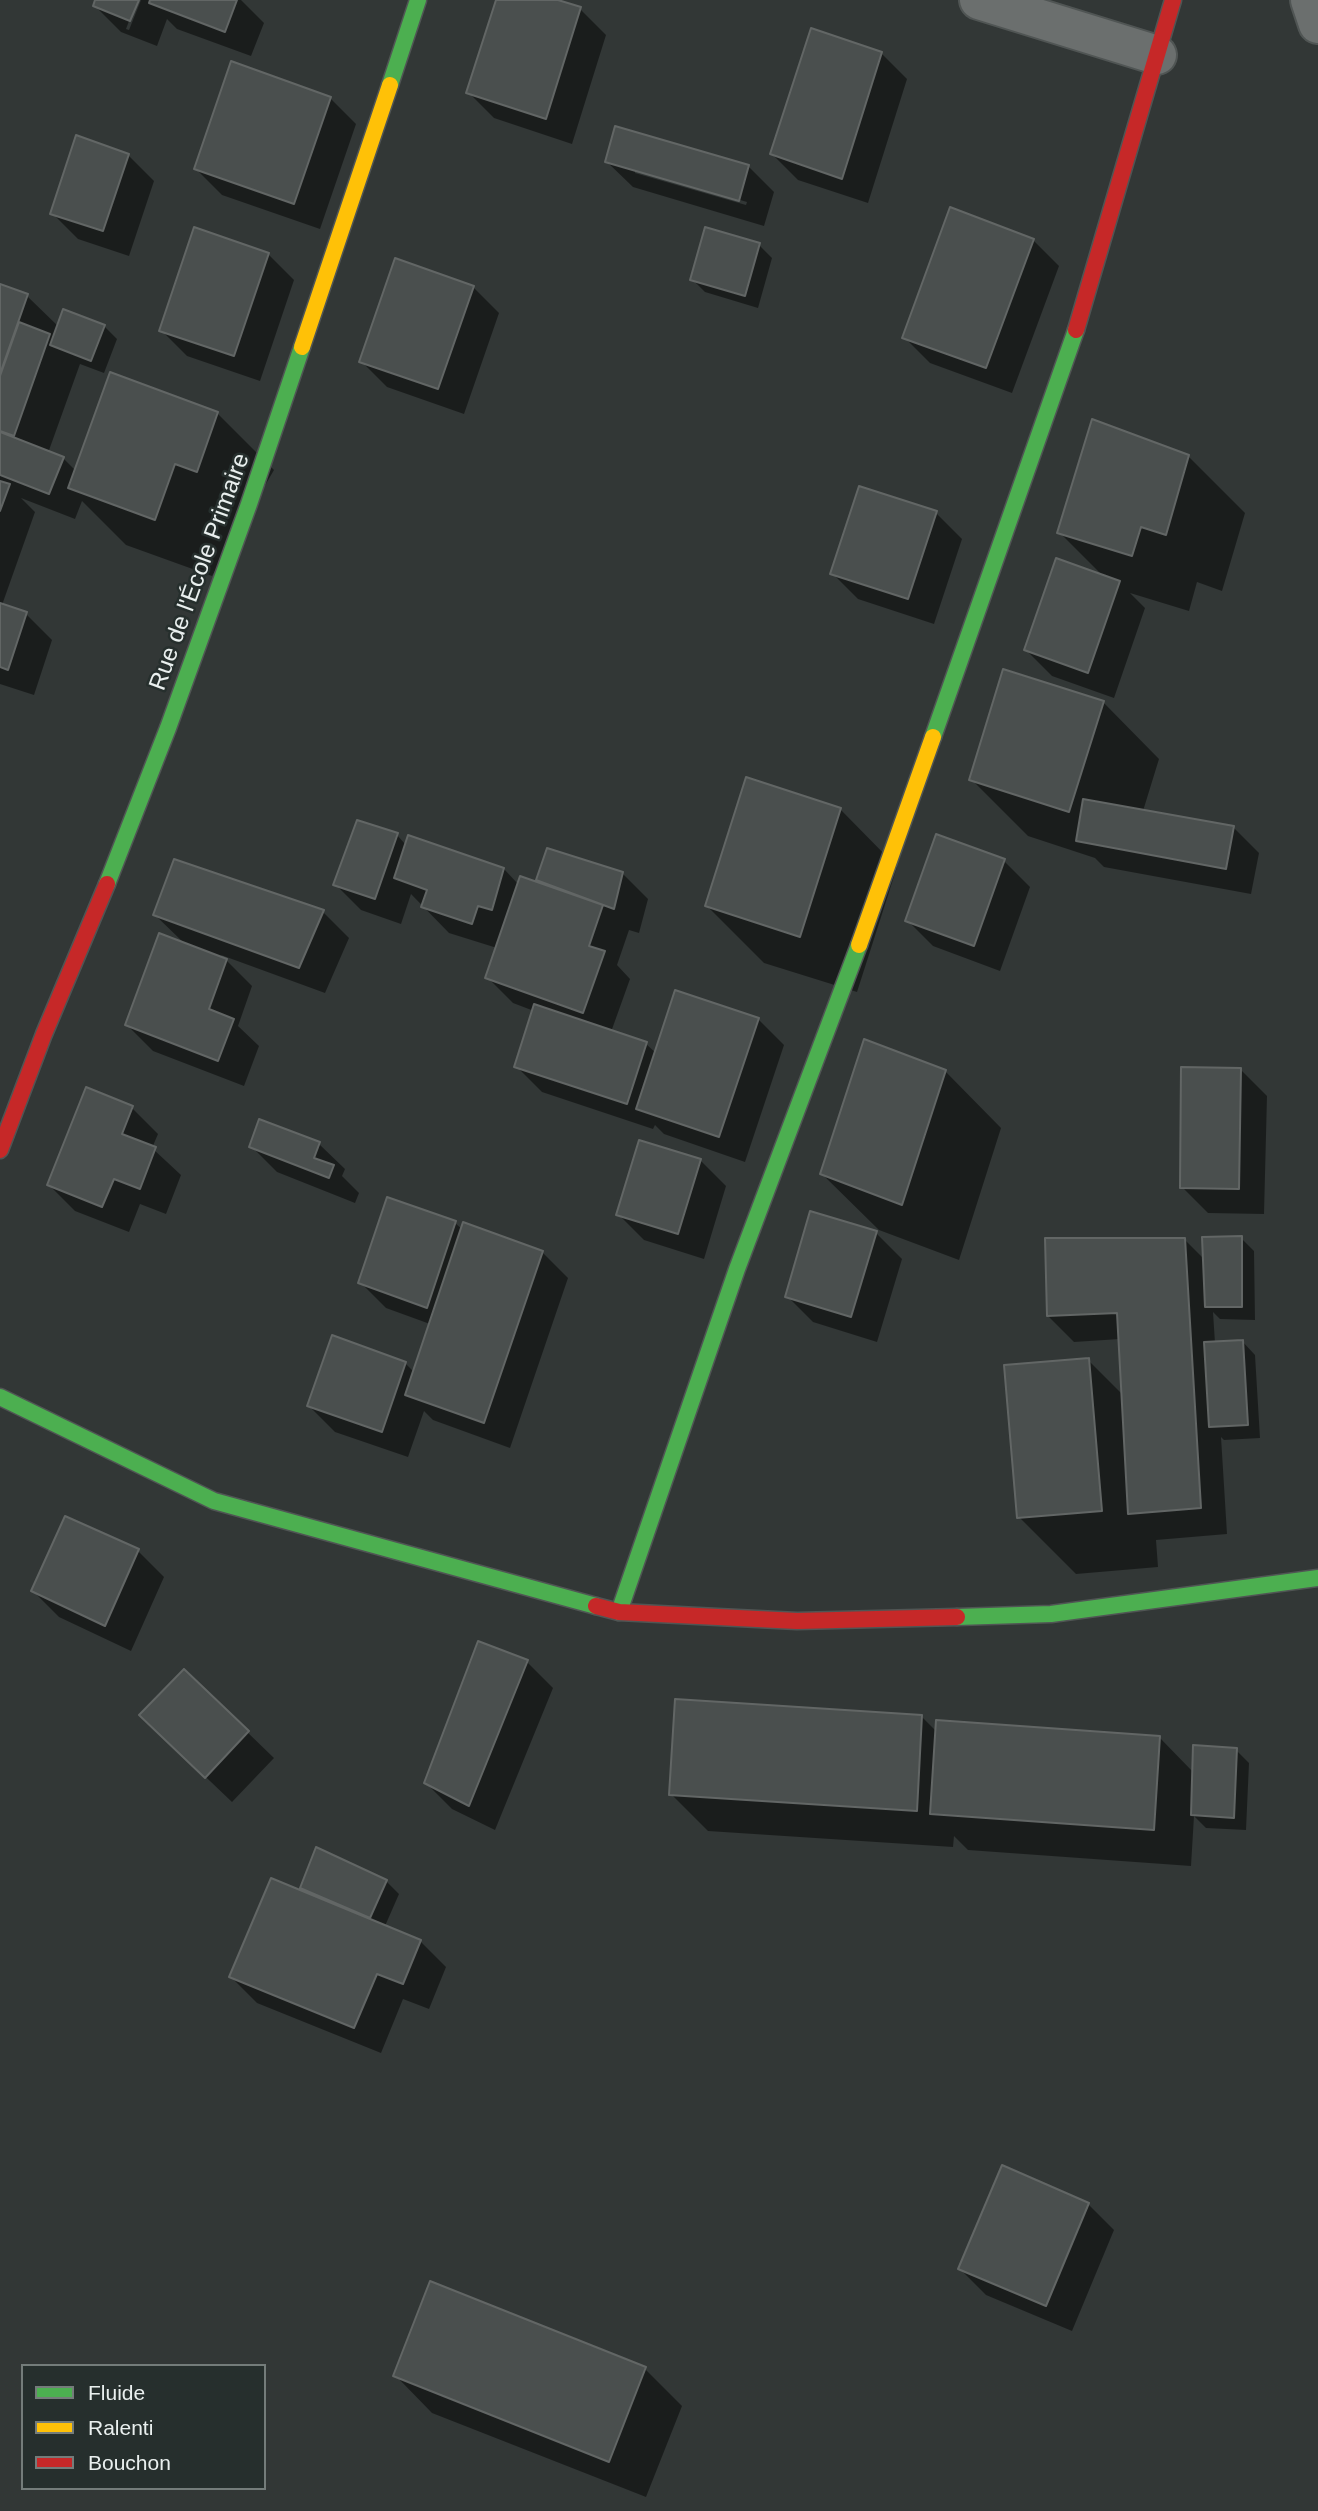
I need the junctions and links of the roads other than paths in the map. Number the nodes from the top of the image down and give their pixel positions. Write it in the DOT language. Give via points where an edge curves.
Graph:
graph roads {
  1 [pos="418,0"];
  2 [pos="979,0"];
  3 [pos="1173,0"];
  4 [pos="1310,0"];
  5 [pos="1318,24"];
  6 [pos="1157,55"];
  7 [pos="0,1150"];
  8 [pos="0,1397"];
  9 [pos="1318,1578"];
  10 [pos="619,1612"];
  1 -- 7 [label="street, Rue de l'École Primaire" via="236,542 163,741"];
  2 -- 6 [label="street"];
  3 -- 6 [label="street"];
  4 -- 5 [label="street"];
  6 -- 10 [label="street" via="1071,348 876,900 737,1269"];
  8 -- 10 [label="street" via="214,1501"];
  9 -- 10 [label="street" via="1051,1614 797,1621"];
}
